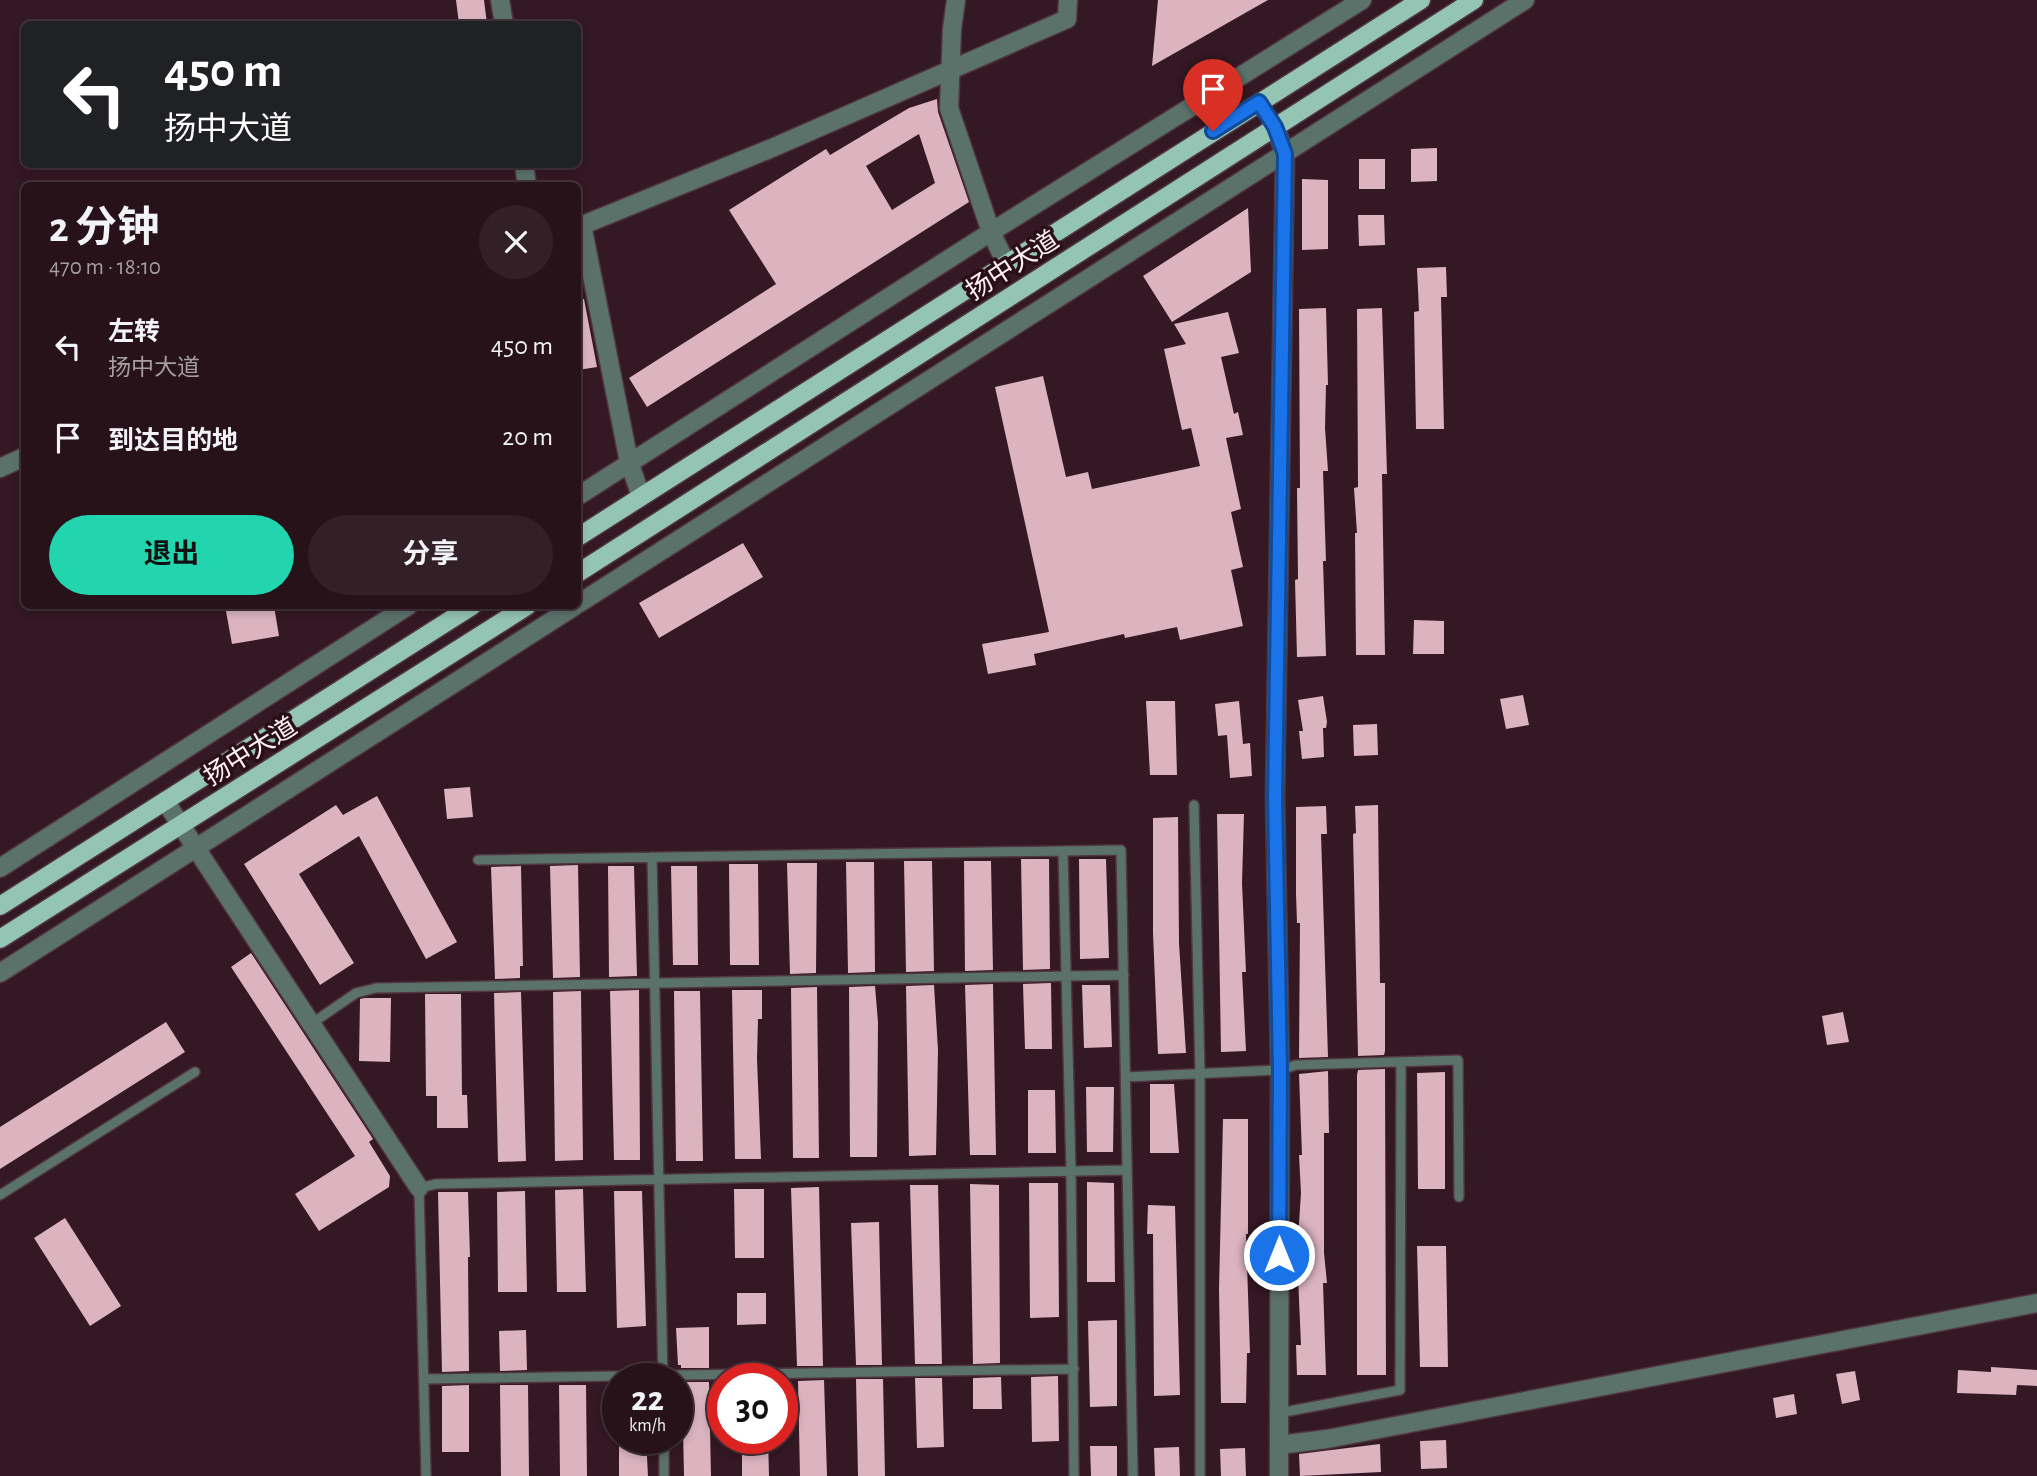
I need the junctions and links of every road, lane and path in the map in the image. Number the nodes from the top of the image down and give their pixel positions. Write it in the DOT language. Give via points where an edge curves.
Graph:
graph roads {
  1 [pos="500,0"];
  2 [pos="956,0"];
  3 [pos="1068,0"];
  4 [pos="1362,0"];
  5 [pos="1421,0"];
  6 [pos="1474,0"];
  7 [pos="1525,0"];
  8 [pos="504,21"];
  9 [pos="950,70"];
  10 [pos="1259,102"];
  11 [pos="1275,127"];
  12 [pos="1285,154"];
  13 [pos="581,226"];
  14 [pos="581,231"];
  15 [pos="991,232"];
  16 [pos="1006,263"];
  17 [pos="1021,290"];
  18 [pos="21,458"];
  19 [pos="629,463"];
  20 [pos="0,468"];
  21 [pos="581,494"];
  22 [pos="641,496"];
  23 [pos="657,523"];
  24 [pos="581,535"];
  25 [pos="581,571"];
  26 [pos="581,602"];
  27 [pos="403,609"];
  28 [pos="467,609"];
  29 [pos="522,609"];
  30 [pos="570,609"];
  31 [pos="325,701"];
  32 [pos="341,725"];
  33 [pos="165,801"];
  34 [pos="1194,805"];
  35 [pos="181,825"];
  36 [pos="194,846"];
  37 [pos="1063,851"];
  38 [pos="652,857"];
  39 [pos="478,860"];
  40 [pos="0,868"];
  41 [pos="0,906"];
  42 [pos="0,939"];
  43 [pos="0,973"];
  44 [pos="1066,975"];
  45 [pos="1124,975"];
  46 [pos="654,982"];
  47 [pos="311,1024"];
  48 [pos="1401,1062"];
  49 [pos="1280,1070"];
  50 [pos="195,1072"];
  51 [pos="1200,1074"];
  52 [pos="1126,1077"];
  53 [pos="1127,1170"];
  54 [pos="1071,1172"];
  55 [pos="658,1179"];
  56 [pos="419,1188"];
  57 [pos="0,1195"];
  58 [pos="1459,1197"];
  59 [pos="2037,1303"];
  60 [pos="662,1363"];
  61 [pos="1073,1369"];
  62 [pos="693,1376"];
  63 [pos="602,1378"];
  64 [pos="424,1379"];
  65 [pos="1279,1413"];
  66 [pos="1279,1445"];
  67 [pos="664,1454"];
  68 [pos="426,1476"];
  69 [pos="664,1476"];
  70 [pos="1074,1476"];
  71 [pos="1133,1476"];
  72 [pos="1200,1476"];
  73 [pos="1279,1476"];
  1 -- 8 [label="street"];
  2 -- 9 [label="street"];
  3 -- 9 [label="street" via="1067,19"];
  4 -- 15 [label="street"];
  5 -- 10 [label="main road, 扬中大道"];
  6 -- 11 [label="main road, 扬中大道"];
  7 -- 12 [label="street"];
  9 -- 13 [label="street"];
  9 -- 15 [label="street" via="949,108"];
  10 -- 11 [label="main road"];
  10 -- 16 [label="main road, 扬中大道"];
  11 -- 12 [label="street"];
  11 -- 17 [label="main road, 扬中大道"];
  12 -- 26 [label="street"];
  12 -- 49 [label="street" via="1275,797"];
  14 -- 19 [label="street"];
  15 -- 16 [label="street"];
  15 -- 19 [label="street"];
  16 -- 17 [label="main road"];
  16 -- 22 [label="main road, 扬中大道"];
  17 -- 23 [label="main road, 扬中大道"];
  18 -- 20 [label="street"];
  19 -- 21 [label="street"];
  19 -- 22 [label="street"];
  22 -- 23 [label="main road"];
  22 -- 24 [label="main road, 扬中大道"];
  23 -- 25 [label="main road, 扬中大道"];
  27 -- 40 [label="street"];
  28 -- 31 [label="main road, 扬中大道"];
  29 -- 32 [label="main road, 扬中大道"];
  30 -- 36 [label="street"];
  31 -- 32 [label="main road"];
  31 -- 33 [label="main road, 扬中大道"];
  32 -- 35 [label="main road, 扬中大道"];
  33 -- 35 [label="street"];
  33 -- 41 [label="main road, 扬中大道"];
  34 -- 51 [label="lane"];
  35 -- 36 [label="street"];
  35 -- 42 [label="main road, 扬中大道"];
  36 -- 43 [label="street"];
  36 -- 47 [label="street"];
  37 -- 38 [label="lane"];
  37 -- 44 [label="lane"];
  37 -- 45 [label="lane" via="1121,850"];
  38 -- 39 [label="lane"];
  38 -- 46 [label="lane"];
  44 -- 45 [label="lane"];
  44 -- 46 [label="lane"];
  44 -- 54 [label="lane"];
  45 -- 52 [label="lane"];
  46 -- 47 [label="lane" via="376,988 356,993"];
  46 -- 55 [label="lane"];
  47 -- 56 [label="street"];
  48 -- 49 [label="lane" via="1297,1065"];
  48 -- 58 [label="lane" via="1458,1060"];
  48 -- 65 [label="lane" via="1400,1390"];
  49 -- 51 [label="lane"];
  49 -- 65 [label="street"];
  50 -- 57 [label="lane"];
  51 -- 52 [label="lane"];
  51 -- 72 [label="lane"];
  52 -- 53 [label="lane"];
  53 -- 54 [label="lane"];
  53 -- 71 [label="lane"];
  54 -- 55 [label="lane"];
  54 -- 61 [label="lane"];
  55 -- 56 [label="lane"];
  55 -- 60 [label="lane"];
  56 -- 64 [label="lane"];
  59 -- 66 [label="street"];
  61 -- 62 [label="lane"];
  61 -- 70 [label="lane"];
  63 -- 64 [label="lane"];
  64 -- 68 [label="lane"];
  65 -- 66 [label="street"];
  66 -- 73 [label="street"];
  67 -- 69 [label="lane"];
}
